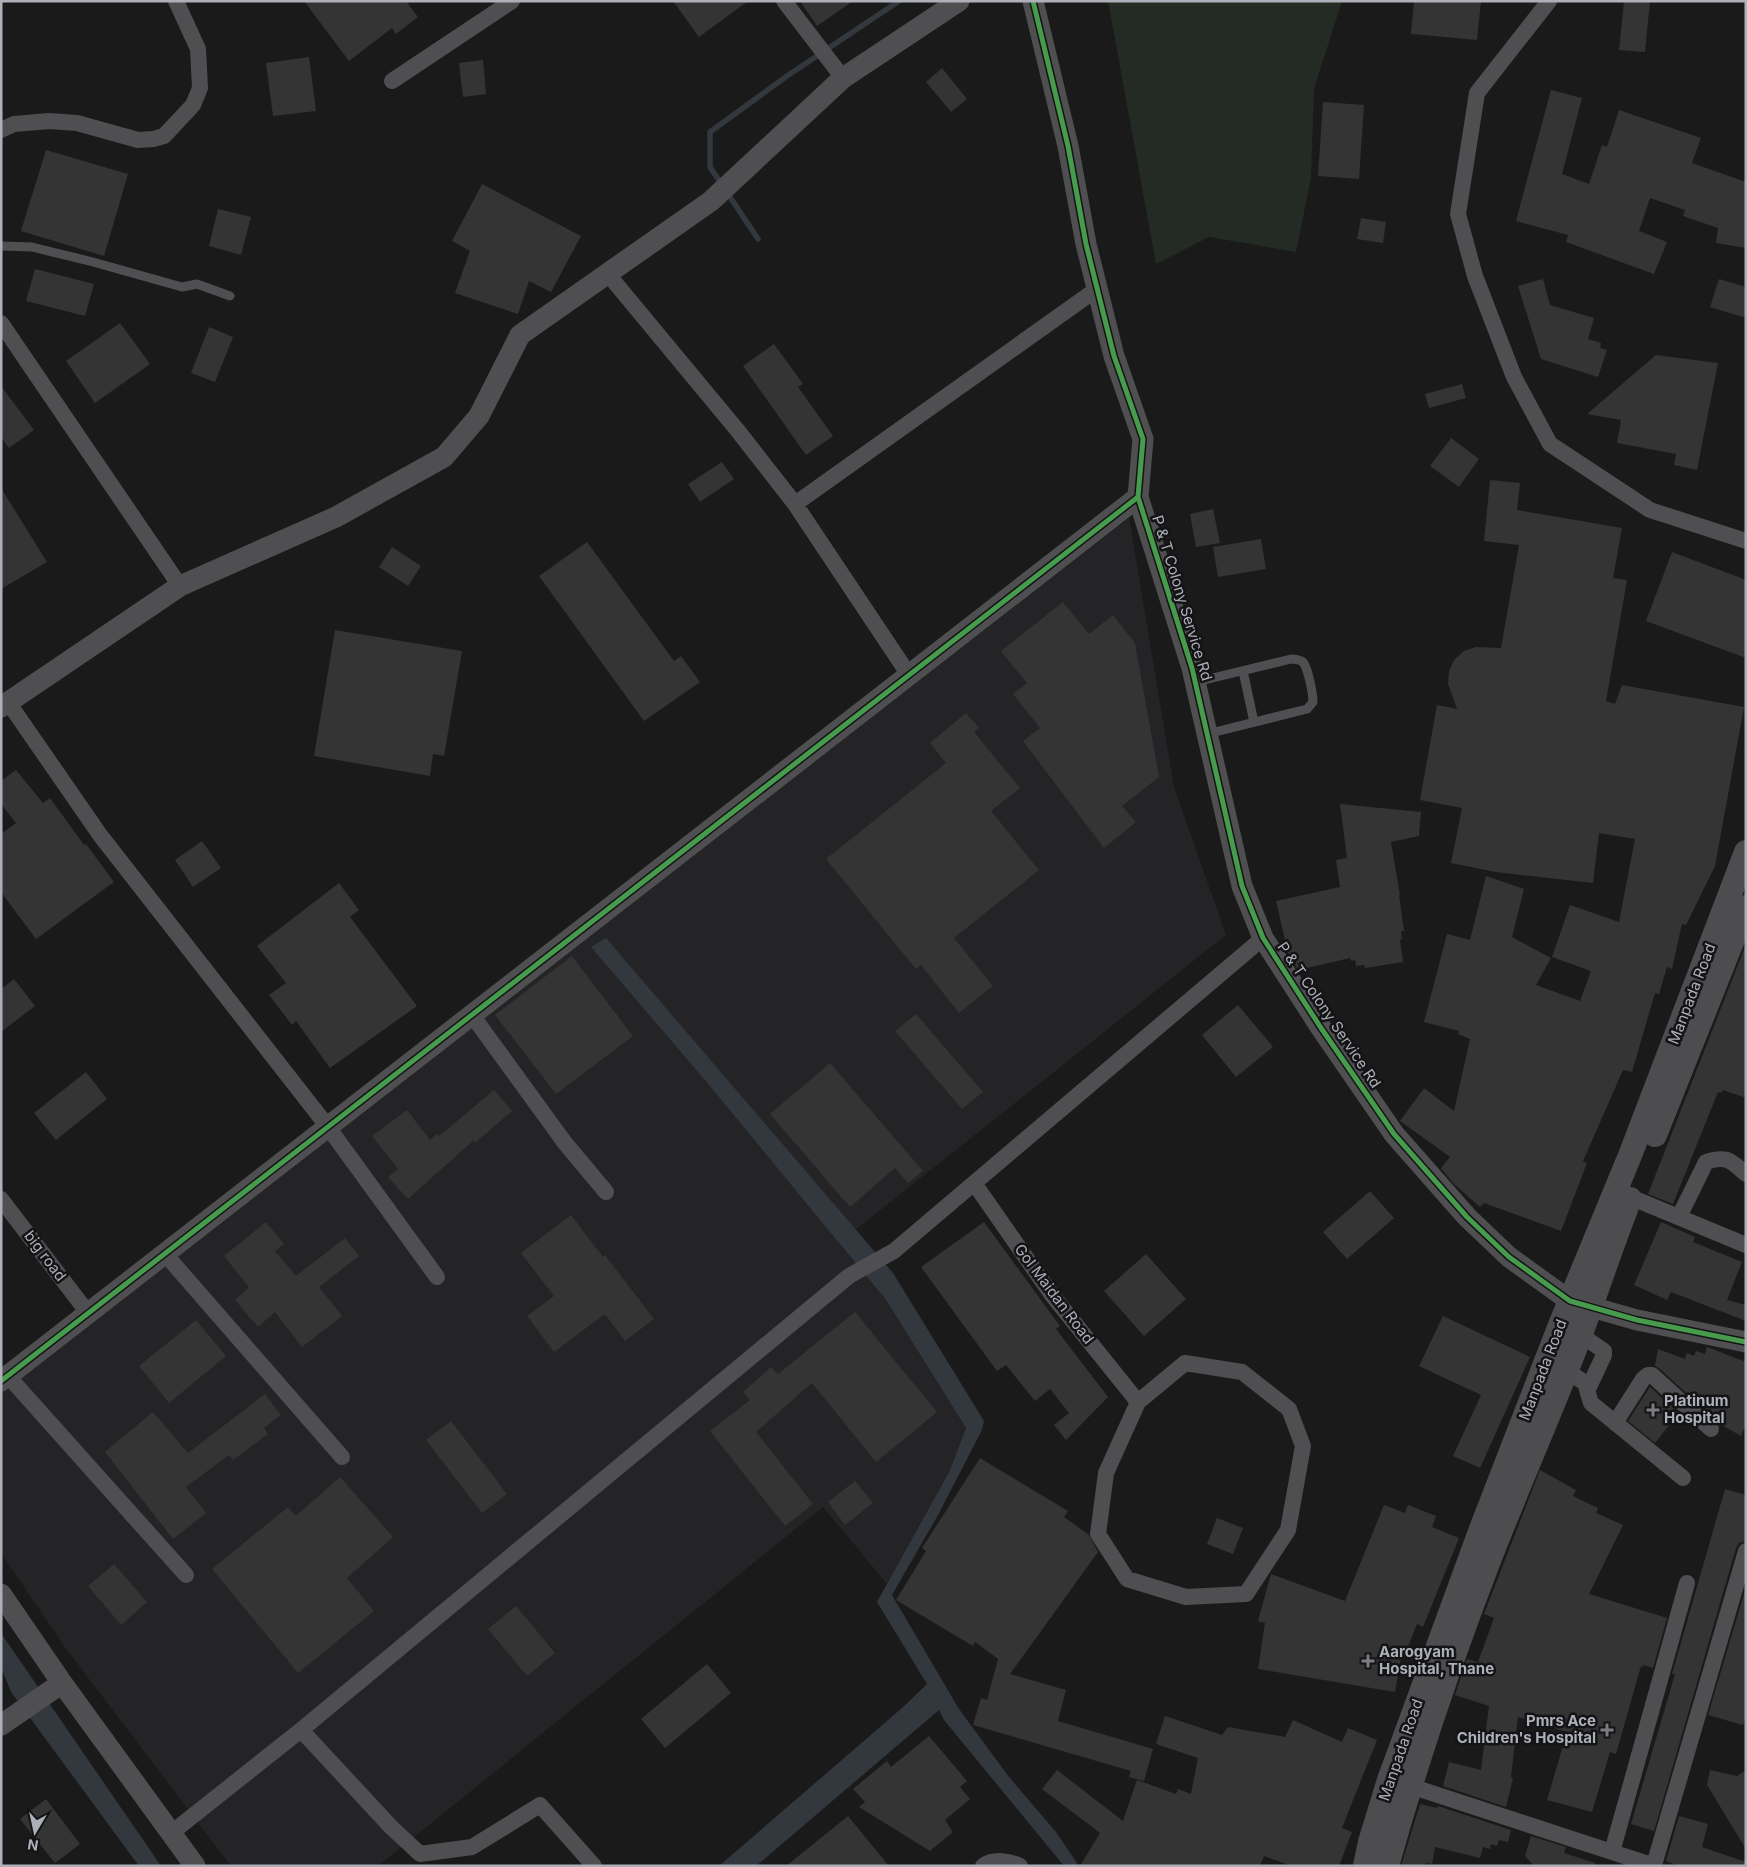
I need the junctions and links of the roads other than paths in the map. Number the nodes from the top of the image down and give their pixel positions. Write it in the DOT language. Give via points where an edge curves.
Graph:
graph roads {
  1 [pos="176,1"];
  2 [pos="512,1"];
  3 [pos="784,1"];
  4 [pos="959,1"];
  5 [pos="1033,1"];
  6 [pos="1549,1"];
  7 [pos="842,78"];
  8 [pos="392,82"];
  9 [pos="1,130"];
  10 [pos="1,246"];
  11 [pos="607,274"];
  12 [pos="1097,289"];
  13 [pos="230,296"];
  14 [pos="1,323"];
  15 [pos="1138,497"];
  16 [pos="795,504"];
  17 [pos="1746,541"];
  18 [pos="180,586"];
  19 [pos="1243,671"];
  20 [pos="909,674"];
  21 [pos="1196,682"];
  22 [pos="5,705"];
  23 [pos="1254,722"];
  24 [pos="1207,734"];
  25 [pos="1744,860"];
  26 [pos="1746,907"];
  27 [pos="1263,938"];
  28 [pos="1704,992"];
  29 [pos="472,1015"];
  30 [pos="328,1127"];
  31 [pos="1638,1156"];
  32 [pos="1746,1174"];
  33 [pos="974,1183"];
  34 [pos="606,1192"];
  35 [pos="1630,1197"];
  36 [pos="1,1199"];
  37 [pos="1679,1217"];
  38 [pos="1746,1244"];
  39 [pos="165,1254"];
  40 [pos="437,1277"];
  41 [pos="1581,1304"];
  42 [pos="88,1313"];
  43 [pos="1571,1330"];
  44 [pos="1746,1342"];
  45 [pos="1567,1371"];
  46 [pos="5,1379"];
  47 [pos="1588,1389"];
  48 [pos="1138,1402"];
  49 [pos="1615,1423"];
  50 [pos="1711,1429"];
  51 [pos="1522,1454"];
  52 [pos="342,1457"];
  53 [pos="1683,1478"];
  54 [pos="1746,1551"];
  55 [pos="186,1575"];
  56 [pos="1687,1583"];
  57 [pos="1,1594"];
  58 [pos="55,1687"];
  59 [pos="1,1726"];
  60 [pos="301,1730"];
  61 [pos="1399,1783"];
  62 [pos="170,1834"];
  63 [pos="1612,1852"];
  64 [pos="194,1866"];
  65 [pos="594,1866"];
  66 [pos="983,1866"];
  67 [pos="1020,1866"];
  68 [pos="1365,1866"];
  69 [pos="1387,1866"];
  70 [pos="1654,1866"];
  1 -- 9 [label="street" via="198,50 200,88 193,105 164,136 138,140 77,123 49,121 14,124"];
  2 -- 8 [label="street"];
  3 -- 7 [label="street"];
  4 -- 7 [label="street"];
  5 -- 12 [label="street" via="1068,146"];
  6 -- 17 [label="street" via="1477,93 1458,214 1475,276 1514,377 1550,444 1650,510"];
  7 -- 11 [label="street" via="724,189"];
  10 -- 13 [label="lane" via="32,247 182,288 197,284"];
  11 -- 16 [label="street"];
  11 -- 18 [label="street" via="520,335 478,416 444,457 336,517"];
  12 -- 15 [label="street" via="1114,356 1143,439"];
  12 -- 16 [label="street"];
  14 -- 18 [label="street"];
  15 -- 20 [label="street"];
  15 -- 21 [label="street, P & T Colony Service Rd"];
  16 -- 20 [label="street"];
  18 -- 22 [label="street"];
  19 -- 21 [label="lane"];
  19 -- 23 [label="lane"];
  19 -- 23 [label="lane" via="1299,659 1304,663 1313,694 1313,702 1307,709"];
  20 -- 29 [label="street"];
  21 -- 24 [label="street, P & T Colony Service Rd"];
  22 -- 30 [label="street" via="100,835"];
  23 -- 24 [label="lane"];
  24 -- 27 [label="street, P & T Colony Service Rd" via="1242,886"];
  25 -- 28 [label="main road, Manpada Road"];
  26 -- 28 [label="main road, Manpada Road"];
  27 -- 33 [label="street"];
  27 -- 41 [label="street, P & T Colony Service Rd" via="1394,1134 1467,1217 1508,1257"];
  28 -- 31 [label="main road, Manpada Road"];
  29 -- 30 [label="street"];
  29 -- 34 [label="street" via="564,1143"];
  30 -- 39 [label="street"];
  30 -- 40 [label="street"];
  31 -- 35 [label="main road, Manpada Road"];
  31 -- 41 [label="main road, Manpada Road"];
  32 -- 37 [label="street" via="1729,1160 1718,1158 1706,1162"];
  33 -- 48 [label="street, Gol Maidan Road" via="1052,1295"];
  33 -- 60 [label="street" via="894,1251 849,1276"];
  35 -- 37 [label="street"];
  35 -- 41 [label="main road, Manpada Road" via="1609,1252"];
  36 -- 42 [label="street, big road"];
  37 -- 38 [label="street"];
  39 -- 42 [label="street"];
  39 -- 52 [label="street"];
  41 -- 43 [label="main road, Manpada Road"];
  41 -- 44 [label="street, P & T Colony Service Rd" via="1637,1320"];
  42 -- 46 [label="street"];
  43 -- 45 [label="main road, Manpada Road"];
  43 -- 47 [label="street" via="1604,1351"];
  43 -- 51 [label="main road, Manpada Road"];
  45 -- 47 [label="street" via="1585,1383"];
  45 -- 51 [label="main road, Manpada Road"];
  46 -- 55 [label="street"];
  47 -- 49 [label="street" via="1591,1402"];
  48 -- 48 [label="street" via="1106,1473 1098,1534 1127,1579 1186,1598 1246,1594 1288,1530 1303,1446 1289,1409 1242,1372 1185,1363"];
  49 -- 50 [label="street" via="1643,1379 1652,1375"];
  49 -- 53 [label="street"];
  51 -- 61 [label="main road, Manpada Road"];
  54 -- 70 [label="street"];
  56 -- 63 [label="street"];
  57 -- 58 [label="street"];
  58 -- 59 [label="street"];
  58 -- 62 [label="street"];
  60 -- 62 [label="street"];
  60 -- 65 [label="street" via="420,1854 472,1847 540,1805"];
  61 -- 63 [label="street"];
  61 -- 68 [label="main road, Manpada Road" via="1370,1842"];
  61 -- 69 [label="main road, Manpada Road"];
  62 -- 64 [label="street"];
  63 -- 70 [label="street"];
  66 -- 67 [label="street" via="1010,1861"];
}
